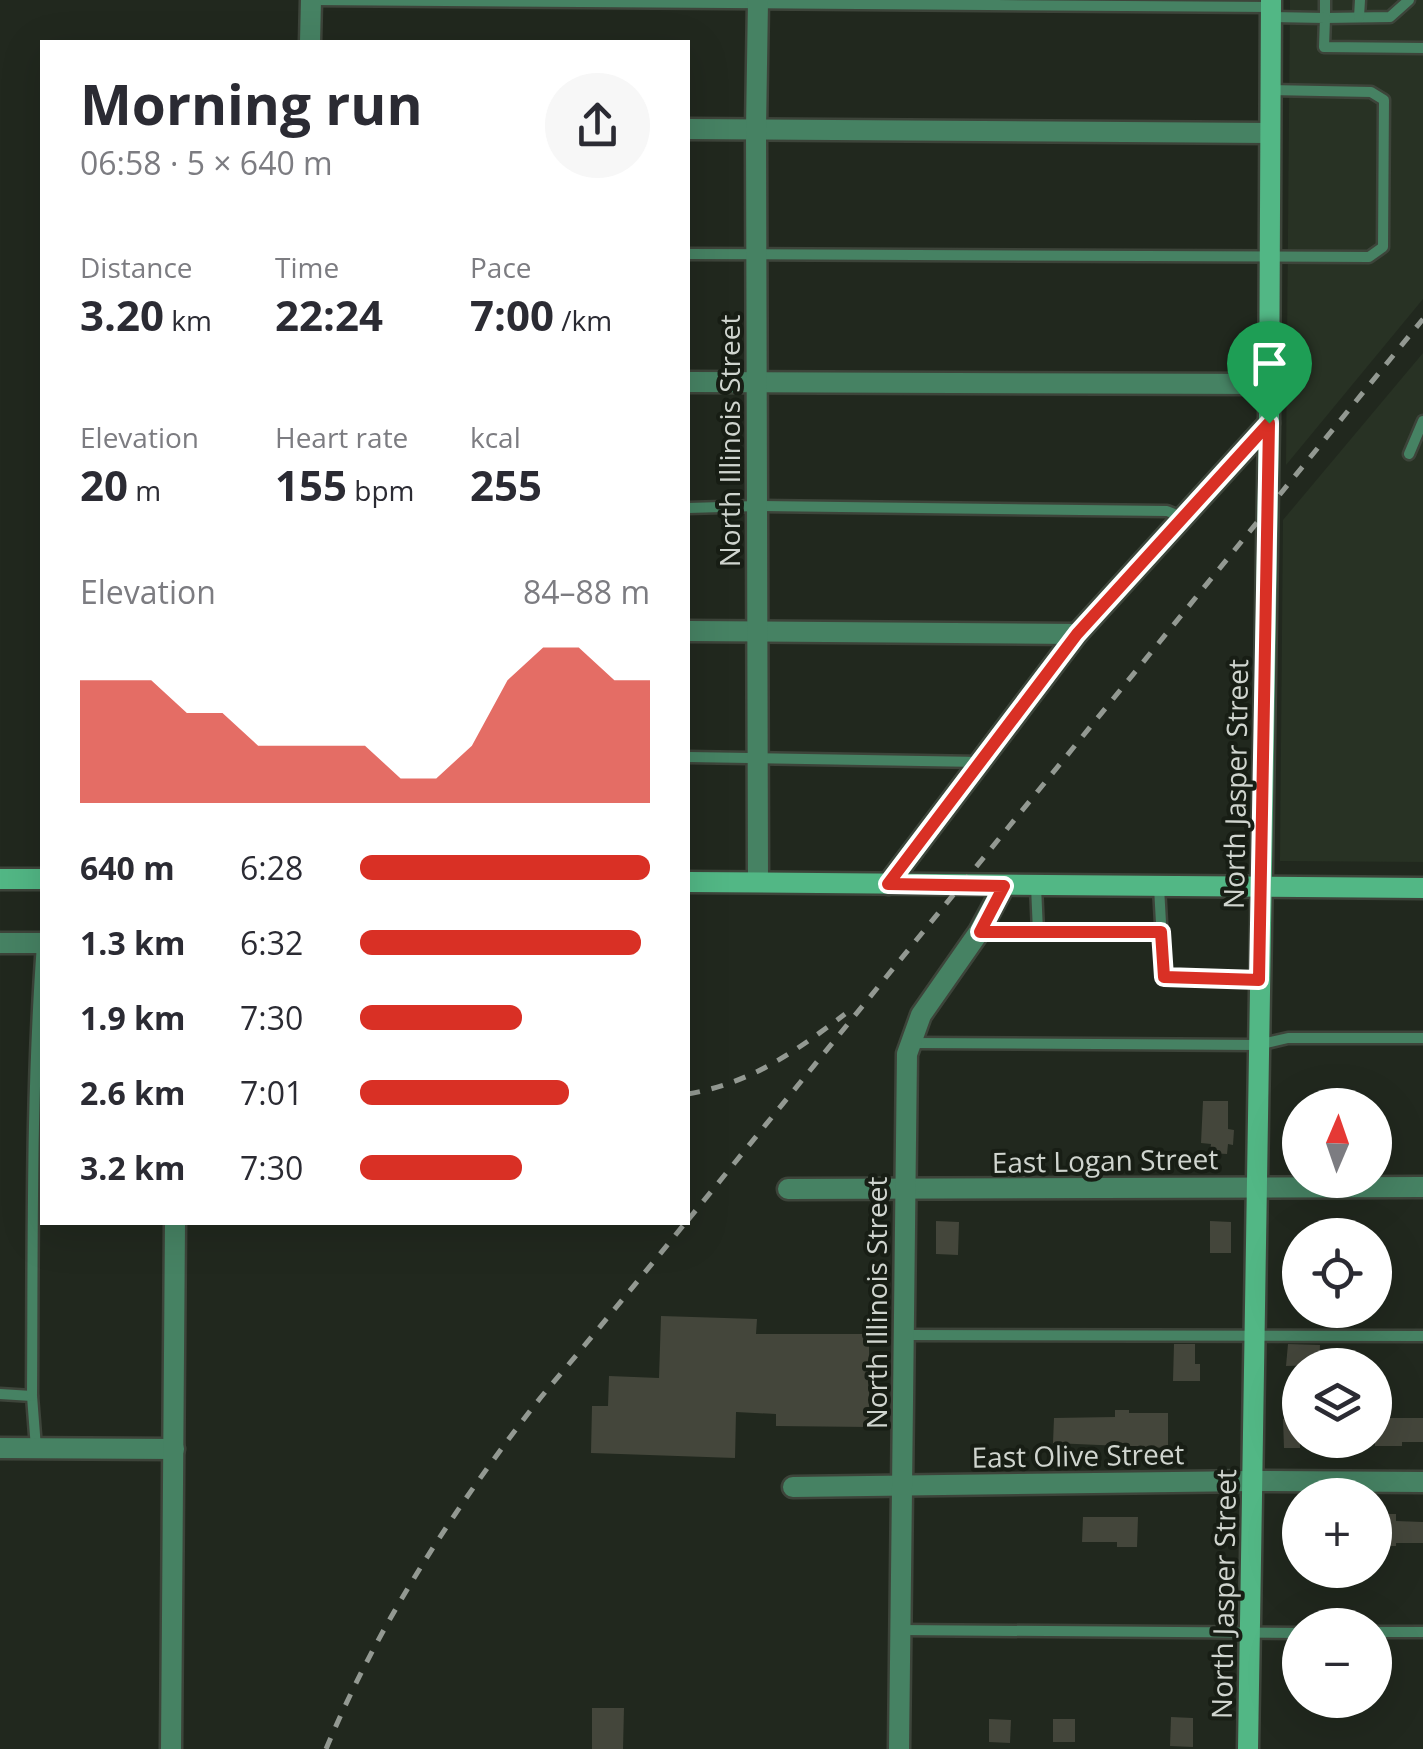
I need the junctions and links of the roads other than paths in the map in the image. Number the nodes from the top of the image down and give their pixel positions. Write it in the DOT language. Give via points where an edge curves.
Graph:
graph roads {
  1 [pos="310,0"];
  2 [pos="1325,0"];
  3 [pos="1360,0"];
  4 [pos="1409,0"];
  5 [pos="758,1"];
  6 [pos="1271,8"];
  7 [pos="1326,18"];
  8 [pos="1360,18"];
  9 [pos="310,40"];
  10 [pos="1423,48"];
  11 [pos="1270,90"];
  12 [pos="690,129"];
  13 [pos="756,130"];
  14 [pos="1270,134"];
  15 [pos="690,254"];
  16 [pos="757,254"];
  17 [pos="1269,256"];
  18 [pos="690,382"];
  19 [pos="758,383"];
  20 [pos="1269,384"];
  21 [pos="1423,420"];
  22 [pos="1269,423"];
  23 [pos="1409,454"];
  24 [pos="757,506"];
  25 [pos="690,508"];
  26 [pos="1184,518"];
  27 [pos="690,631"];
  28 [pos="756,632"];
  29 [pos="1077,634"];
  30 [pos="690,757"];
  31 [pos="757,757"];
  32 [pos="980,762"];
  33 [pos="0,879"];
  34 [pos="40,879"];
  35 [pos="690,882"];
  36 [pos="758,882"];
  37 [pos="888,884"];
  38 [pos="1004,886"];
  39 [pos="1036,886"];
  40 [pos="1159,887"];
  41 [pos="1260,887"];
  42 [pos="1423,888"];
  43 [pos="980,932"];
  44 [pos="1038,932"];
  45 [pos="1161,932"];
  46 [pos="0,942"];
  47 [pos="40,943"];
  48 [pos="40,968"];
  49 [pos="1259,980"];
  50 [pos="1423,1038"];
  51 [pos="911,1043"];
  52 [pos="1258,1044"];
  53 [pos="1255,1186"];
  54 [pos="1423,1187"];
  55 [pos="788,1189"];
  56 [pos="904,1190"];
  57 [pos="175,1225"];
  58 [pos="903,1335"];
  59 [pos="1423,1336"];
  60 [pos="1254,1337"];
  61 [pos="0,1394"];
  62 [pos="32,1396"];
  63 [pos="0,1448"];
  64 [pos="36,1448"];
  65 [pos="174,1449"];
  66 [pos="1252,1481"];
  67 [pos="1423,1482"];
  68 [pos="902,1484"];
  69 [pos="793,1487"];
  70 [pos="900,1630"];
  71 [pos="1392,1632"];
  72 [pos="1423,1632"];
  73 [pos="1250,1633"];
  74 [pos="1282,1633"];
  75 [pos="171,1749"];
  76 [pos="898,1749"];
  77 [pos="1248,1749"];
  1 -- 5 [label="lane"];
  1 -- 9 [label="street"];
  2 -- 7 [label="lane"];
  3 -- 8 [label="lane"];
  4 -- 8 [label="lane" via="1390,16"];
  5 -- 6 [label="lane"];
  5 -- 13 [label="street, North Illinois Street"];
  6 -- 7 [label="lane"];
  6 -- 11 [label="street, North Jasper Street"];
  7 -- 8 [label="lane"];
  7 -- 10 [label="lane" via="1324,47"];
  11 -- 14 [label="street, North Jasper Street"];
  11 -- 17 [label="lane" via="1371,92 1384,100 1383,248 1369,257"];
  12 -- 13 [label="street"];
  13 -- 14 [label="street"];
  13 -- 16 [label="street, North Illinois Street"];
  14 -- 17 [label="street, North Jasper Street"];
  15 -- 16 [label="lane"];
  16 -- 17 [label="lane"];
  16 -- 19 [label="street, North Illinois Street"];
  17 -- 20 [label="street, North Jasper Street"];
  18 -- 19 [label="street"];
  19 -- 20 [label="street"];
  19 -- 24 [label="street, North Illinois Street"];
  20 -- 22 [label="street, North Jasper Street"];
  21 -- 23 [label="lane"];
  22 -- 26 [label="street"];
  22 -- 41 [label="street, North Jasper Street"];
  24 -- 25 [label="lane"];
  24 -- 26 [label="lane" via="1168,511"];
  24 -- 28 [label="street, North Illinois Street"];
  26 -- 29 [label="street"];
  27 -- 28 [label="street"];
  28 -- 29 [label="street"];
  28 -- 31 [label="street, North Illinois Street"];
  29 -- 32 [label="street"];
  30 -- 31 [label="lane"];
  31 -- 32 [label="lane"];
  31 -- 36 [label="street, North Illinois Street"];
  32 -- 37 [label="street"];
  33 -- 34 [label="street"];
  35 -- 36 [label="street"];
  36 -- 37 [label="street"];
  37 -- 38 [label="street"];
  38 -- 39 [label="street"];
  38 -- 43 [label="street, North Illinois Street"];
  39 -- 40 [label="street"];
  39 -- 44 [label="lane"];
  40 -- 41 [label="street"];
  40 -- 45 [label="lane"];
  41 -- 42 [label="street"];
  41 -- 49 [label="street, North Jasper Street"];
  43 -- 44 [label="lane"];
  43 -- 51 [label="street, North Illinois Street" via="921,1014"];
  44 -- 45 [label="lane"];
  45 -- 49 [label="lane" via="1164,977"];
  46 -- 47 [label="street"];
  48 -- 62 [label="lane"];
  49 -- 52 [label="street, North Jasper Street"];
  50 -- 52 [label="lane"];
  51 -- 52 [label="lane"];
  51 -- 56 [label="street, North Illinois Street"];
  52 -- 53 [label="street, North Jasper Street"];
  53 -- 54 [label="street, East Logan Street"];
  53 -- 56 [label="street, East Logan Street"];
  53 -- 60 [label="street, North Jasper Street"];
  55 -- 56 [label="street, East Logan Street"];
  56 -- 58 [label="street, North Illinois Street"];
  57 -- 65 [label="street"];
  58 -- 60 [label="lane"];
  58 -- 68 [label="street, North Illinois Street"];
  59 -- 60 [label="lane"];
  60 -- 66 [label="street, North Jasper Street"];
  61 -- 62 [label="lane"];
  62 -- 64 [label="lane"];
  63 -- 64 [label="street"];
  64 -- 65 [label="street"];
  65 -- 75 [label="street"];
  66 -- 67 [label="street, East Olive Street"];
  66 -- 68 [label="street, East Olive Street"];
  66 -- 73 [label="street, North Jasper Street"];
  68 -- 69 [label="street, East Olive Street"];
  68 -- 70 [label="street, North Illinois Street"];
  70 -- 73 [label="lane"];
  70 -- 76 [label="street, North Illinois Street"];
  71 -- 72 [label="lane"];
  73 -- 74 [label="lane"];
  73 -- 77 [label="street, North Jasper Street"];
}
